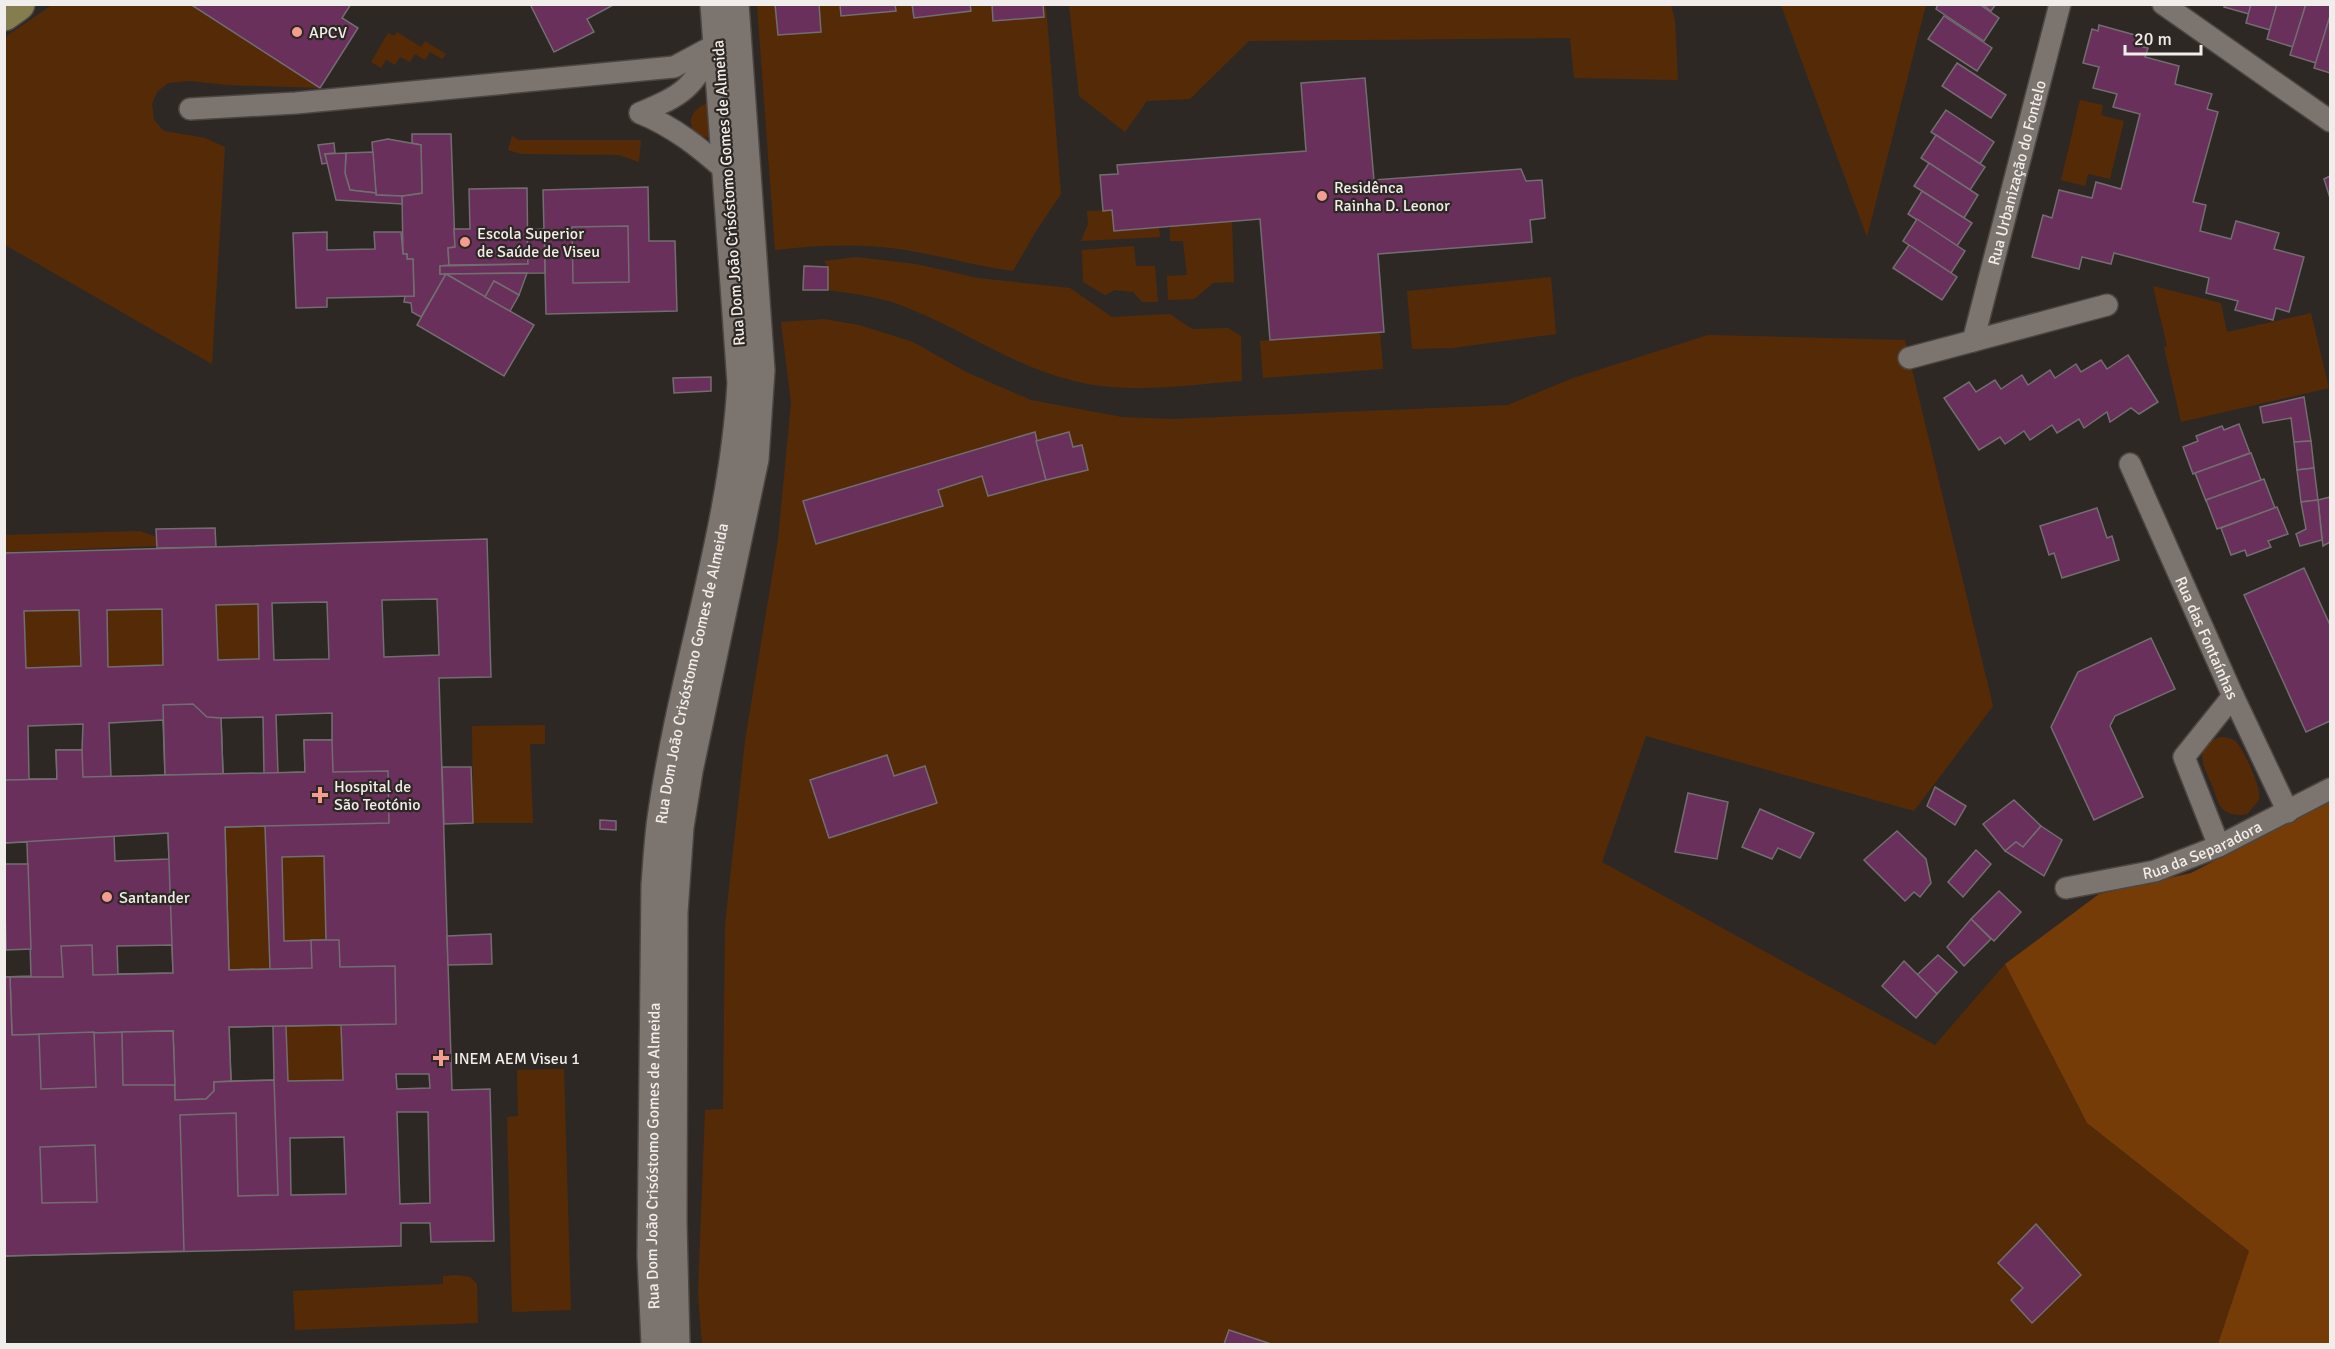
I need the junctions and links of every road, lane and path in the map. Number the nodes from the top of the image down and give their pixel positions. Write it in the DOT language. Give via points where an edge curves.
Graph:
graph roads {
  1 [pos="18,4"];
  2 [pos="714,4"];
  3 [pos="735,4"];
  4 [pos="2060,4"];
  5 [pos="2163,4"];
  6 [pos="4,14"];
  7 [pos="717,44"];
  8 [pos="190,109"];
  9 [pos="2331,122"];
  10 [pos="726,171"];
  11 [pos="2107,305"];
  12 [pos="1973,341"];
  13 [pos="1909,358"];
  14 [pos="2130,464"];
  15 [pos="2233,696"];
  16 [pos="2331,789"];
  17 [pos="2288,812"];
  18 [pos="2219,846"];
  19 [pos="2066,888"];
  20 [pos="655,1344"];
  21 [pos="676,1344"];
  1 -- 6 [label="main road"];
  2 -- 7 [label="street, Rua Dom João Crisóstomo Gomes de Almeida"];
  3 -- 21 [label="street, Rua Dom João Crisóstomo Gomes de Almeida" via="761,370 760,413 755,459 680,827 674,912"];
  4 -- 12 [label="street, Rua Urbanização do Fontelo"];
  5 -- 9 [label="street"];
  7 -- 8 [label="street" via="674,67 296,103"];
  7 -- 10 [label="street, Rua Dom João Crisóstomo Gomes de Almeida"];
  7 -- 10 [label="street" via="685,90 640,113 682,134"];
  10 -- 20 [label="street, Rua Dom João Crisóstomo Gomes de Almeida" via="741,383 739,428 662,811 655,885 651,1256"];
  11 -- 12 [label="street"];
  12 -- 13 [label="street"];
  14 -- 15 [label="street, Rua das Fontaínhas"];
  15 -- 17 [label="street, Rua das Fontaínhas"];
  15 -- 18 [label="street" via="2184,758"];
  16 -- 17 [label="street, Rua da Separadora"];
  17 -- 18 [label="street, Rua da Separadora"];
  18 -- 19 [label="street, Rua da Separadora" via="2156,871"];
}
